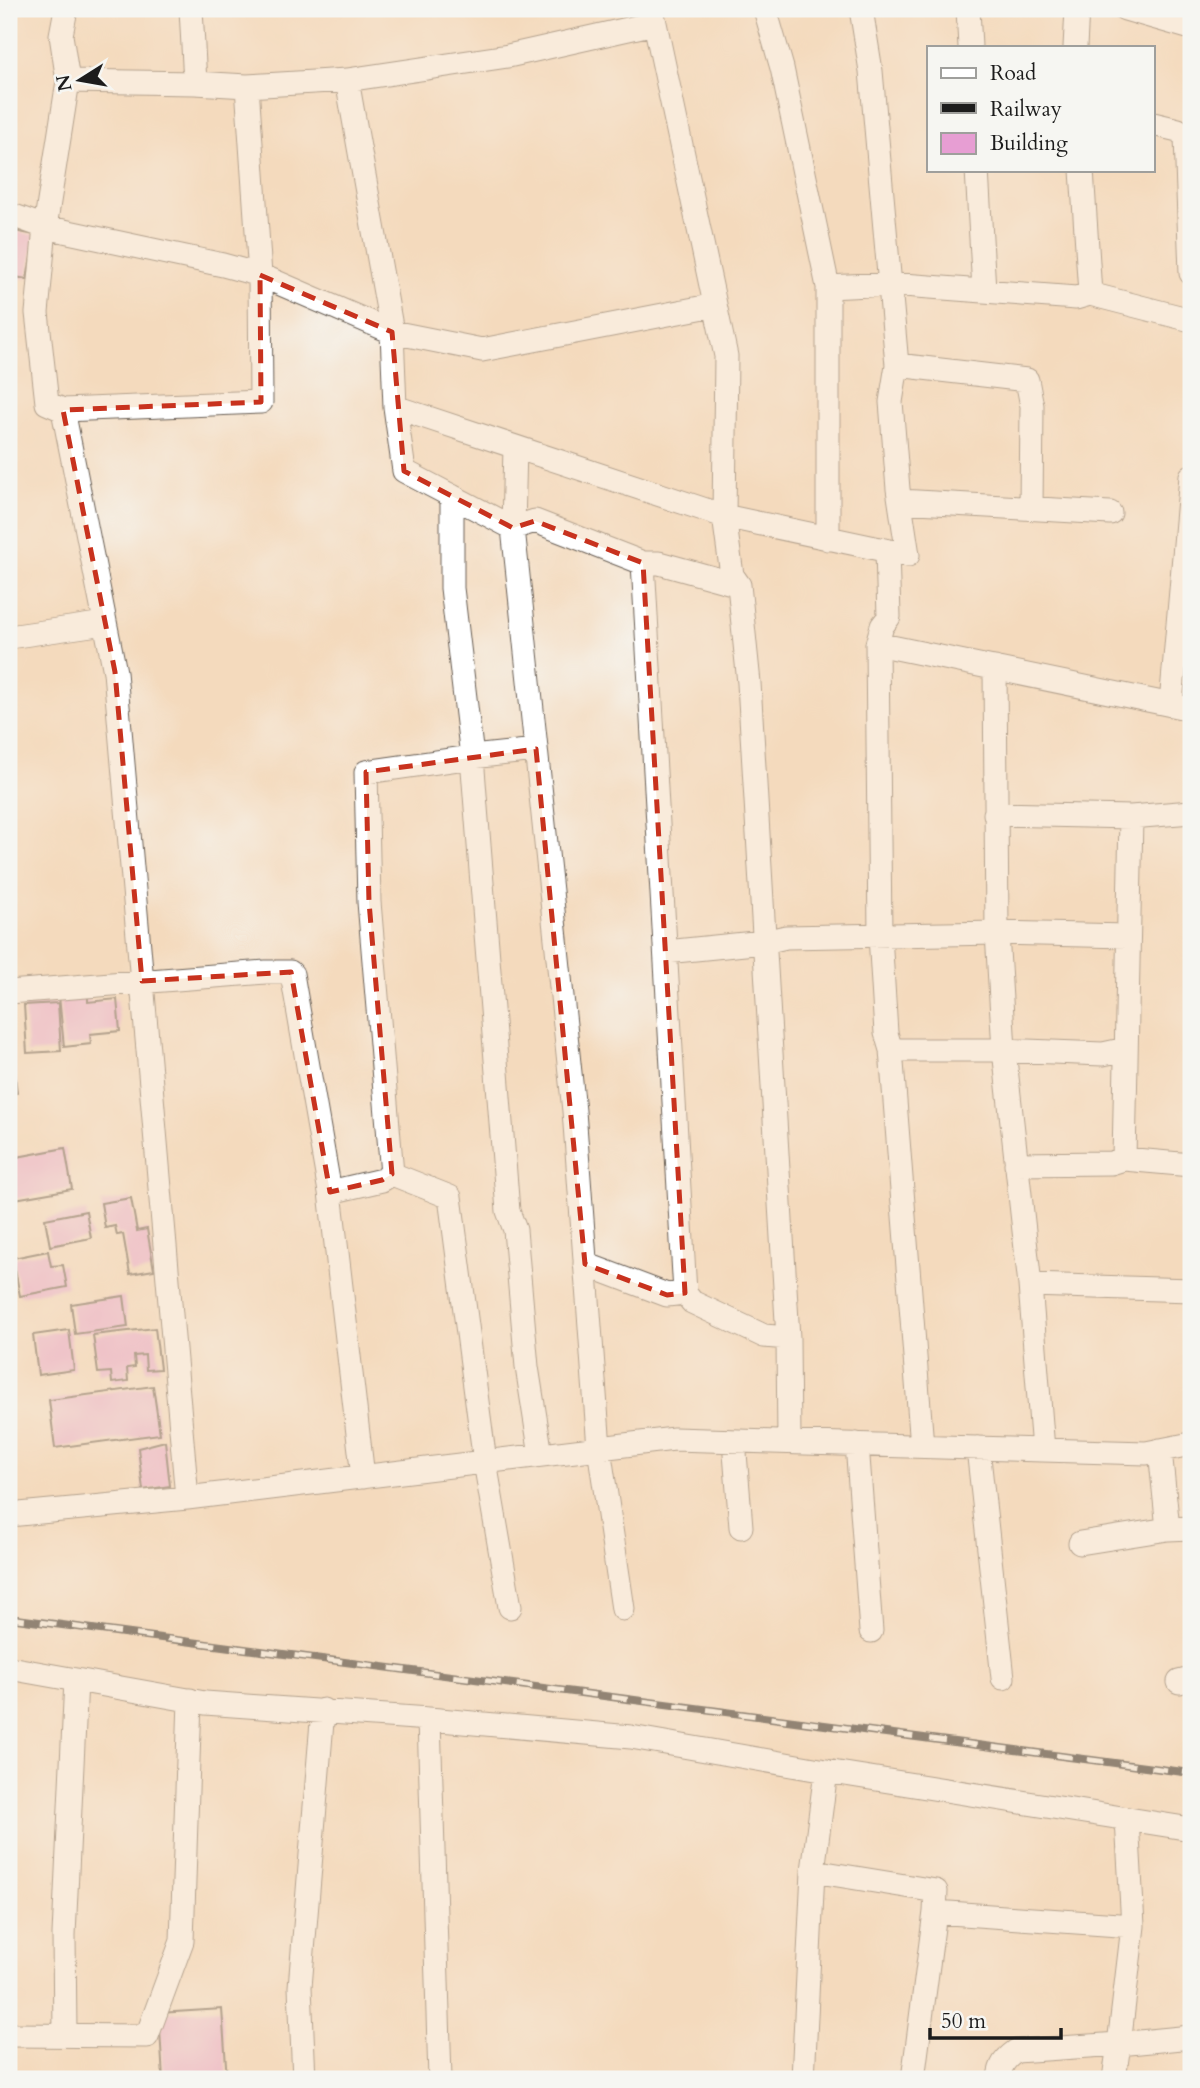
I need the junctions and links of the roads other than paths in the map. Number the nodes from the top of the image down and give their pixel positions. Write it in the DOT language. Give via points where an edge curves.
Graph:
graph roads {
  1 [pos="66,9"];
  2 [pos="191,9"];
  3 [pos="765,9"];
  4 [pos="861,9"];
  5 [pos="968,9"];
  6 [pos="1077,9"];
  7 [pos="1125,9"];
  8 [pos="654,16"];
  9 [pos="1191,27"];
  10 [pos="970,46"];
  11 [pos="1075,46"];
  12 [pos="347,80"];
  13 [pos="68,81"];
  14 [pos="195,83"];
  15 [pos="247,86"];
  16 [pos="1154,124"];
  17 [pos="977,172"];
  18 [pos="1082,172"];
  19 [pos="9,214"];
  20 [pos="45,228"];
  21 [pos="1191,273"];
  22 [pos="260,275"];
  23 [pos="890,284"];
  24 [pos="828,287"];
  25 [pos="984,290"];
  26 [pos="1090,294"];
  27 [pos="715,306"];
  28 [pos="1191,320"];
  29 [pos="392,332"];
  30 [pos="897,365"];
  31 [pos="395,407"];
  32 [pos="63,410"];
  33 [pos="515,447"];
  34 [pos="1191,476"];
  35 [pos="452,496"];
  36 [pos="900,501"];
  37 [pos="1031,508"];
  38 [pos="1110,513"];
  39 [pos="724,516"];
  40 [pos="513,528"];
  41 [pos="828,539"];
  42 [pos="1189,545"];
  43 [pos="887,551"];
  44 [pos="643,563"];
  45 [pos="738,586"];
  46 [pos="105,622"];
  47 [pos="9,637"];
  48 [pos="877,644"];
  49 [pos="995,668"];
  50 [pos="1181,706"];
  51 [pos="536,750"];
  52 [pos="472,757"];
  53 [pos="1191,812"];
  54 [pos="995,814"];
  55 [pos="1131,817"];
  56 [pos="998,933"];
  57 [pos="880,936"];
  58 [pos="1128,936"];
  59 [pos="764,942"];
  60 [pos="666,952"];
  61 [pos="142,981"];
  62 [pos="9,992"];
  63 [pos="1126,1049"];
  64 [pos="891,1050"];
  65 [pos="1004,1050"];
  66 [pos="1124,1159"];
  67 [pos="1016,1164"];
  68 [pos="1191,1165"];
  69 [pos="392,1174"];
  70 [pos="330,1192"];
  71 [pos="585,1264"];
  72 [pos="1031,1285"];
  73 [pos="1191,1290"];
  74 [pos="685,1293"];
  75 [pos="788,1338"];
  76 [pos="734,1441"];
  77 [pos="789,1442"];
  78 [pos="857,1444"];
  79 [pos="1191,1444"];
  80 [pos="922,1446"];
  81 [pos="599,1448"];
  82 [pos="978,1448"];
  83 [pos="1043,1450"];
  84 [pos="1160,1450"];
  85 [pos="541,1455"];
  86 [pos="485,1462"];
  87 [pos="363,1477"];
  88 [pos="187,1498"];
  89 [pos="9,1516"];
  90 [pos="741,1527"];
  91 [pos="1191,1528"];
  92 [pos="1168,1529"];
  93 [pos="1080,1543"];
  94 [pos="510,1607"];
  95 [pos="623,1609"];
  96 [pos="871,1632"];
  97 [pos="9,1668"];
  98 [pos="1003,1678"];
  99 [pos="76,1680"];
  100 [pos="190,1700"];
  101 [pos="323,1710"];
  102 [pos="429,1719"];
  103 [pos="826,1771"];
  104 [pos="1127,1819"];
  105 [pos="1191,1829"];
  106 [pos="813,1871"];
  107 [pos="934,1912"];
  108 [pos="1133,1926"];
  109 [pos="65,2034"];
  110 [pos="9,2035"];
  111 [pos="1191,2037"];
  112 [pos="1119,2043"];
  113 [pos="304,2079"];
  114 [pos="440,2079"];
  115 [pos="803,2079"];
  116 [pos="913,2079"];
  117 [pos="999,2079"];
  118 [pos="1114,2079"];
  1 -- 13 [label="street" via="61,35"];
  2 -- 14 [label="street"];
  3 -- 24 [label="street" via="782,68"];
  4 -- 23 [label="street"];
  5 -- 10 [label="street"];
  6 -- 11 [label="street"];
  7 -- 9 [label="street"];
  8 -- 12 [label="street" via="508,56"];
  8 -- 27 [label="street"];
  12 -- 15 [label="street"];
  12 -- 29 [label="street"];
  13 -- 14 [label="street"];
  13 -- 20 [label="street"];
  14 -- 15 [label="street"];
  15 -- 22 [label="street"];
  16 -- 21 [label="street" via="1178,130 1186,137"];
  17 -- 25 [label="street"];
  18 -- 26 [label="street"];
  19 -- 20 [label="street"];
  20 -- 22 [label="street"];
  20 -- 32 [label="street" via="37,313 47,403"];
  22 -- 29 [label="street"];
  22 -- 32 [label="street" via="261,402"];
  23 -- 24 [label="street"];
  23 -- 25 [label="street"];
  23 -- 30 [label="street"];
  24 -- 41 [label="street"];
  25 -- 26 [label="street" via="1076,298"];
  26 -- 28 [label="street"];
  27 -- 29 [label="street" via="482,350"];
  27 -- 39 [label="street" via="726,356"];
  29 -- 31 [label="street"];
  30 -- 36 [label="street" via="891,402"];
  30 -- 37 [label="street" via="1027,380 1032,406"];
  31 -- 33 [label="street"];
  31 -- 35 [label="street" via="404,471"];
  32 -- 46 [label="street"];
  33 -- 39 [label="street"];
  33 -- 40 [label="street"];
  34 -- 42 [label="street"];
  35 -- 40 [label="street"];
  35 -- 52 [label="street" via="452,588"];
  36 -- 37 [label="street"];
  36 -- 43 [label="street" via="908,555"];
  37 -- 38 [label="street"];
  39 -- 41 [label="street"];
  39 -- 45 [label="street" via="732,575"];
  40 -- 44 [label="street" via="535,521"];
  40 -- 51 [label="street"];
  41 -- 43 [label="street"];
  42 -- 50 [label="street"];
  43 -- 48 [label="street" via="889,617"];
  44 -- 45 [label="street" via="659,563"];
  44 -- 60 [label="street"];
  45 -- 59 [label="street" via="749,682"];
  46 -- 47 [label="street"];
  46 -- 61 [label="street" via="115,672"];
  48 -- 49 [label="street"];
  48 -- 57 [label="street"];
  49 -- 50 [label="street"];
  49 -- 54 [label="street"];
  51 -- 52 [label="street"];
  51 -- 71 [label="street" via="574,1111"];
  52 -- 69 [label="street" via="366,772 369,902"];
  52 -- 85 [label="street" via="508,1210 515,1230 527,1367"];
  53 -- 55 [label="street"];
  54 -- 55 [label="street"];
  54 -- 56 [label="street"];
  55 -- 58 [label="street"];
  56 -- 57 [label="street"];
  56 -- 58 [label="street"];
  56 -- 65 [label="street"];
  57 -- 59 [label="street" via="786,937"];
  57 -- 64 [label="street"];
  58 -- 63 [label="street"];
  59 -- 60 [label="street"];
  59 -- 75 [label="street"];
  60 -- 74 [label="street"];
  61 -- 62 [label="street"];
  61 -- 70 [label="street" via="290,972"];
  61 -- 88 [label="street"];
  63 -- 65 [label="street" via="1103,1054"];
  63 -- 66 [label="street"];
  64 -- 65 [label="street"];
  64 -- 80 [label="street"];
  65 -- 67 [label="street"];
  66 -- 67 [label="street"];
  66 -- 68 [label="street"];
  67 -- 72 [label="street"];
  69 -- 70 [label="street"];
  69 -- 86 [label="street" via="450,1197"];
  70 -- 87 [label="street"];
  71 -- 74 [label="street" via="667,1295"];
  71 -- 81 [label="street"];
  72 -- 73 [label="street"];
  72 -- 83 [label="street"];
  74 -- 75 [label="street" via="692,1302 764,1336"];
  75 -- 77 [label="street"];
  76 -- 77 [label="street"];
  76 -- 81 [label="street" via="674,1439"];
  76 -- 90 [label="street"];
  77 -- 78 [label="street"];
  78 -- 80 [label="street"];
  78 -- 96 [label="street"];
  79 -- 84 [label="street"];
  80 -- 82 [label="street"];
  81 -- 85 [label="street"];
  81 -- 95 [label="street"];
  82 -- 83 [label="street"];
  82 -- 98 [label="street"];
  83 -- 84 [label="street"];
  84 -- 92 [label="street"];
  85 -- 86 [label="street"];
  86 -- 87 [label="street"];
  86 -- 94 [label="street"];
  87 -- 88 [label="street"];
  88 -- 89 [label="street"];
  91 -- 92 [label="street"];
  92 -- 93 [label="street"];
  97 -- 99 [label="street"];
  99 -- 100 [label="street"];
  99 -- 109 [label="street" via="64,1935"];
  100 -- 101 [label="street"];
  100 -- 109 [label="street" via="178,1953 146,2036"];
  101 -- 102 [label="street"];
  101 -- 113 [label="street" via="300,1987"];
  102 -- 103 [label="street" via="631,1737"];
  102 -- 114 [label="street"];
  103 -- 104 [label="street"];
  103 -- 106 [label="street"];
  104 -- 105 [label="street"];
  104 -- 108 [label="street"];
  106 -- 107 [label="street" via="936,1891"];
  106 -- 115 [label="street"];
  107 -- 108 [label="street"];
  107 -- 116 [label="street"];
  108 -- 112 [label="street"];
  109 -- 110 [label="street"];
  111 -- 112 [label="street"];
  112 -- 117 [label="street" via="1016,2051 1003,2061"];
  112 -- 118 [label="street"];
}
